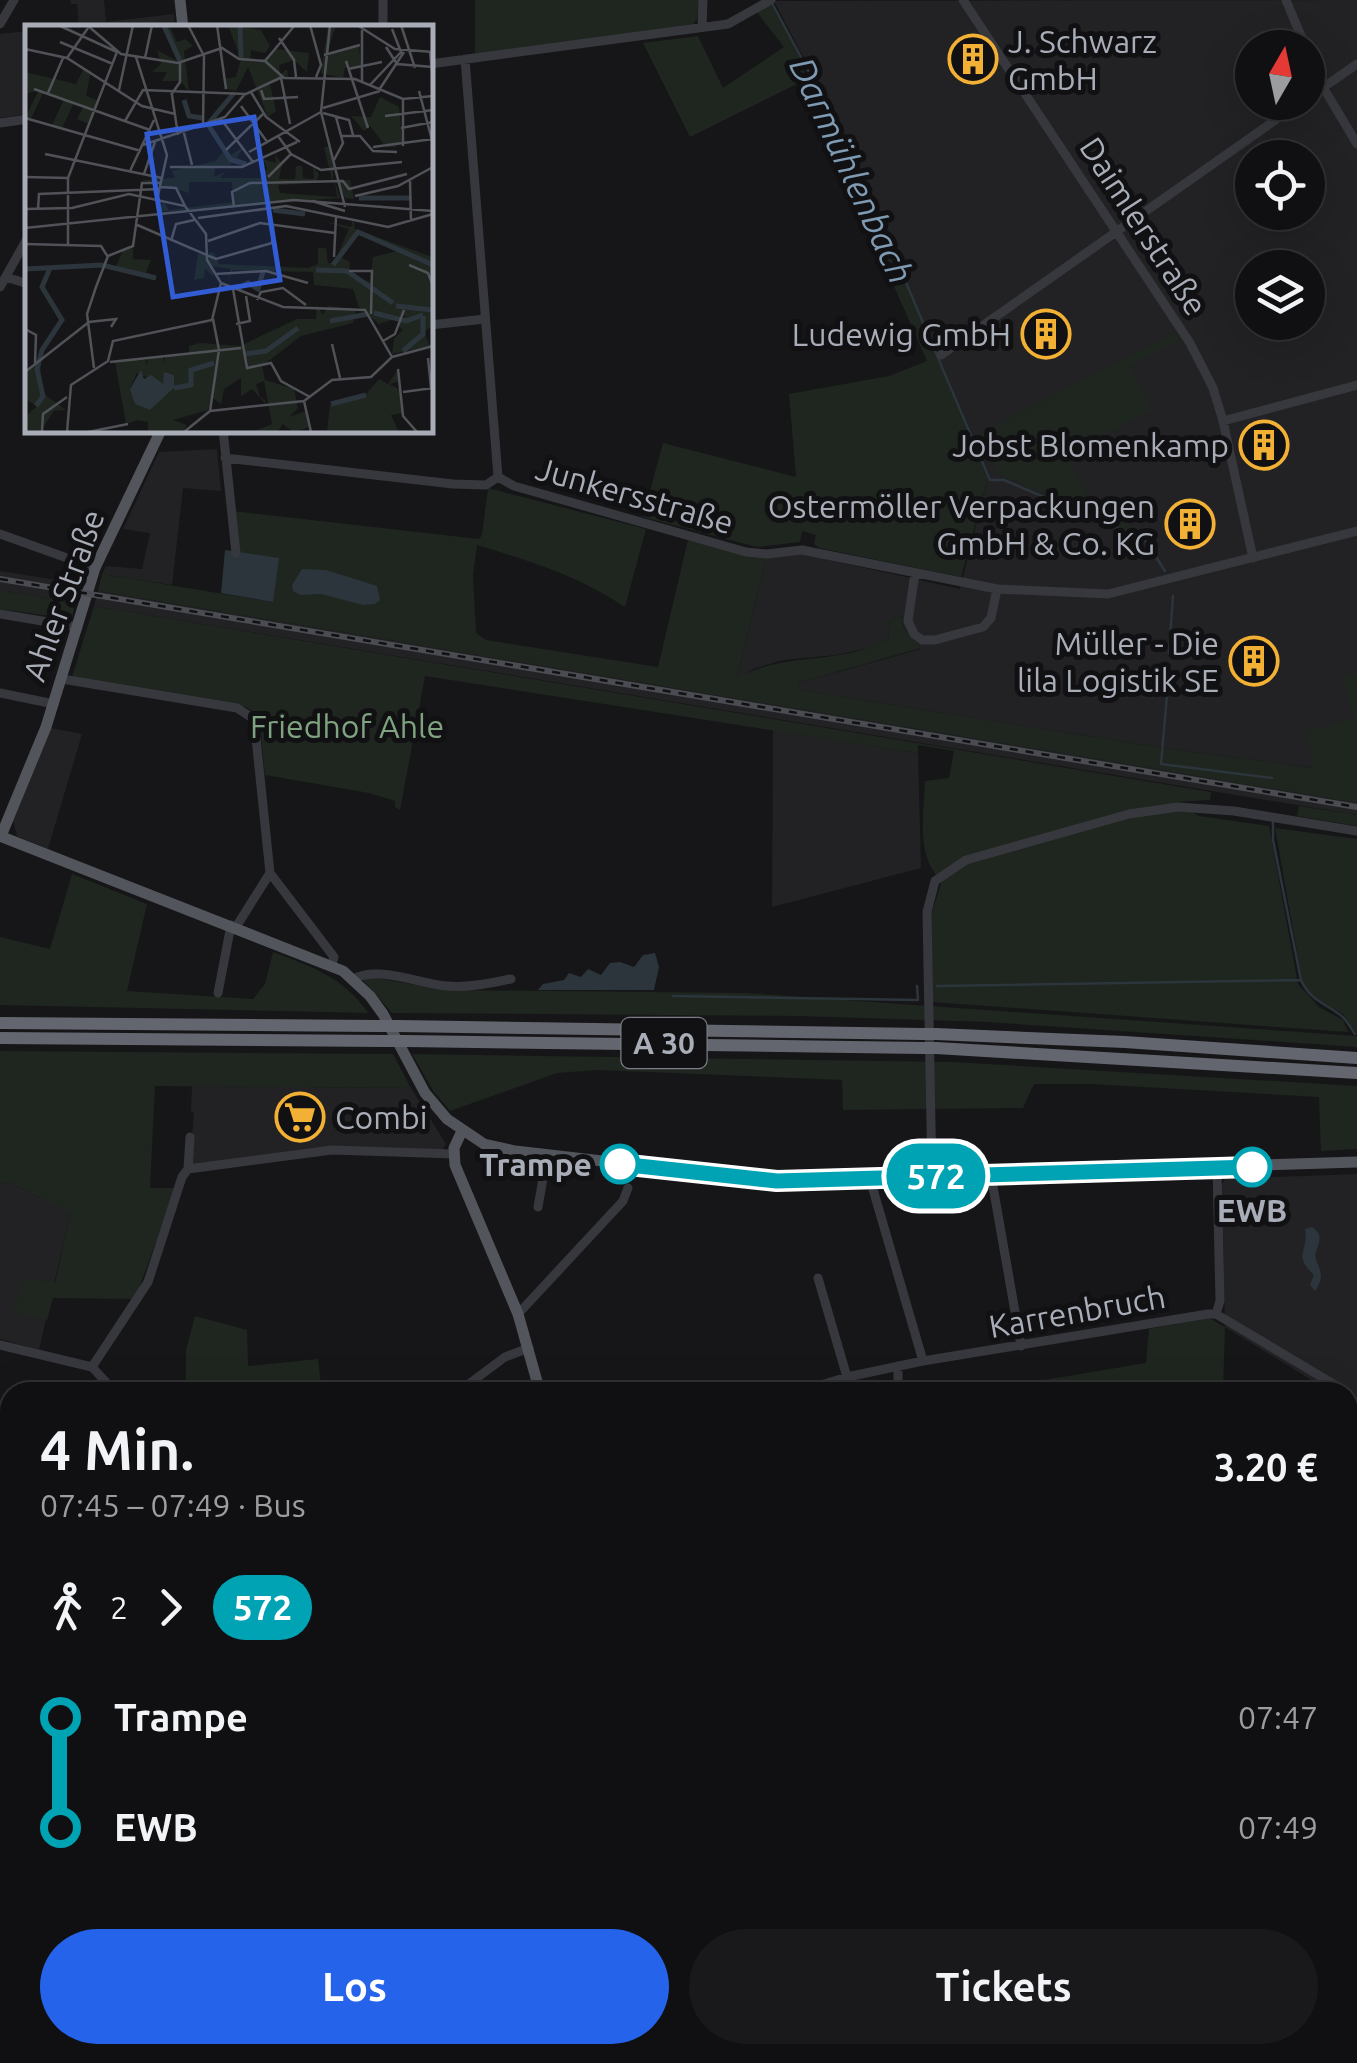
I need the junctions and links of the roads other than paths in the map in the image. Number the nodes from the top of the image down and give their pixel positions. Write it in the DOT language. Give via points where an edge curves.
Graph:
graph roads {
  1 [pos="14,0"];
  2 [pos="180,0"];
  3 [pos="383,0"];
  4 [pos="703,0"];
  5 [pos="771,0"];
  6 [pos="963,0"];
  7 [pos="1286,0"];
  8 [pos="0,24"];
  9 [pos="183,25"];
  10 [pos="382,25"];
  11 [pos="702,27"];
  12 [pos="1299,30"];
  13 [pos="464,59"];
  14 [pos="432,64"];
  15 [pos="1357,64"];
  16 [pos="1325,86"];
  17 [pos="1325,93"];
  18 [pos="25,119"];
  19 [pos="1276,120"];
  20 [pos="0,123"];
  21 [pos="1357,144"];
  22 [pos="1119,231"];
  23 [pos="25,242"];
  24 [pos="3,282"];
  25 [pos="485,319"];
  26 [pos="432,325"];
  27 [pos="942,355"];
  28 [pos="1357,386"];
  29 [pos="1224,421"];
  30 [pos="160,432"];
  31 [pos="222,432"];
  32 [pos="225,458"];
  33 [pos="498,477"];
  34 [pos="1357,531"];
  35 [pos="0,534"];
  36 [pos="236,553"];
  37 [pos="1253,558"];
  38 [pos="96,568"];
  39 [pos="915,573"];
  40 [pos="997,589"];
  41 [pos="0,614"];
  42 [pos="78,627"];
  43 [pos="62,679"];
  44 [pos="0,693"];
  45 [pos="54,704"];
  46 [pos="1357,832"];
  47 [pos="0,836"];
  48 [pos="270,872"];
  49 [pos="233,926"];
  50 [pos="332,964"];
  51 [pos="353,979"];
  52 [pos="511,979"];
  53 [pos="218,993"];
  54 [pos="0,1024"];
  55 [pos="0,1038"];
  56 [pos="929,1041"];
  57 [pos="1357,1058"];
  58 [pos="1357,1074"];
  59 [pos="462,1131"];
  60 [pos="190,1137"];
  61 [pos="454,1154"];
  62 [pos="547,1156"];
  63 [pos="1357,1162"];
  64 [pos="1217,1168"];
  65 [pos="188,1170"];
  66 [pos="991,1175"];
  67 [pos="932,1176"];
  68 [pos="870,1179"];
  69 [pos="628,1188"];
  70 [pos="538,1206"];
  71 [pos="818,1278"];
  72 [pos="518,1314"];
  73 [pos="1216,1314"];
  74 [pos="0,1346"];
  75 [pos="1022,1346"];
  76 [pos="529,1348"];
  77 [pos="923,1362"];
  78 [pos="92,1366"];
  79 [pos="898,1366"];
  80 [pos="848,1377"];
  81 [pos="106,1382"];
  82 [pos="471,1382"];
  83 [pos="538,1382"];
  84 [pos="831,1382"];
  85 [pos="898,1382"];
  86 [pos="1329,1382"];
  1 -- 8 [label="street"];
  2 -- 9 [label="main road"];
  3 -- 10 [label="street"];
  4 -- 11 [label="street"];
  5 -- 11 [label="street" via="728,24"];
  6 -- 22 [label="street, Daimlerstraße"];
  7 -- 12 [label="street"];
  11 -- 13 [label="street"];
  13 -- 14 [label="street"];
  13 -- 25 [label="street"];
  15 -- 16 [label="street"];
  17 -- 21 [label="street"];
  18 -- 20 [label="street"];
  19 -- 22 [label="street"];
  22 -- 27 [label="street"];
  22 -- 29 [label="street, Daimlerstraße" via="1190,343"];
  23 -- 24 [label="street"];
  25 -- 26 [label="street"];
  25 -- 33 [label="street"];
  28 -- 29 [label="street"];
  29 -- 37 [label="street, Daimlerstraße"];
  30 -- 38 [label="main road, Ahler Straße"];
  31 -- 32 [label="street"];
  32 -- 33 [label="street, Junkersstraße" via="452,484 486,484"];
  32 -- 36 [label="street"];
  33 -- 39 [label="street, Junkersstraße" via="746,552 802,550"];
  34 -- 37 [label="street, Junkersstraße"];
  35 -- 38 [label="street"];
  37 -- 40 [label="street, Junkersstraße" via="1108,594"];
  38 -- 42 [label="main road, Ahler Straße"];
  39 -- 40 [label="street, Junkersstraße"];
  39 -- 40 [label="street" via="908,621 922,640 983,627"];
  41 -- 42 [label="street"];
  42 -- 43 [label="main road, Ahler Straße"];
  43 -- 45 [label="main road, Ahler Straße"];
  43 -- 48 [label="street" via="237,708 254,719"];
  44 -- 45 [label="street"];
  45 -- 47 [label="main road, Ahler Straße"];
  46 -- 67 [label="street" via="1178,807 1129,814 966,860 935,881 926,912"];
  47 -- 49 [label="main road"];
  48 -- 49 [label="street"];
  48 -- 50 [label="street" via="334,958"];
  49 -- 50 [label="main road"];
  49 -- 53 [label="street"];
  50 -- 51 [label="main road"];
  51 -- 52 [label="street" via="370,974 477,986"];
  51 -- 59 [label="main road" via="384,1014 425,1093"];
  54 -- 56 [label="highway, A 30, bridge" via="398,1026"];
  55 -- 56 [label="highway, A 30, bridge"];
  56 -- 57 [label="highway, A 30" via="1125,1042"];
  56 -- 58 [label="highway, A 30"];
  59 -- 61 [label="main road"];
  59 -- 62 [label="main road" via="484,1144"];
  60 -- 65 [label="street"];
  61 -- 65 [label="street" via="332,1150"];
  61 -- 72 [label="main road"];
  62 -- 68 [label="main road" via="760,1180"];
  62 -- 70 [label="street"];
  63 -- 64 [label="main road"];
  64 -- 66 [label="main road"];
  64 -- 73 [label="street"];
  65 -- 78 [label="street" via="148,1282"];
  66 -- 67 [label="main road"];
  66 -- 75 [label="street"];
  67 -- 68 [label="main road"];
  68 -- 77 [label="street"];
  69 -- 72 [label="street"];
  71 -- 80 [label="street"];
  72 -- 76 [label="main road"];
  73 -- 75 [label="street, Karrenbruch"];
  73 -- 86 [label="street, Karrenbruch"];
  74 -- 78 [label="street"];
  75 -- 77 [label="street, Karrenbruch"];
  76 -- 82 [label="street"];
  76 -- 83 [label="main road"];
  77 -- 79 [label="street, Karrenbruch"];
  78 -- 81 [label="street"];
  79 -- 80 [label="street, Karrenbruch"];
  79 -- 85 [label="street"];
  80 -- 84 [label="street, Karrenbruch"];
}
